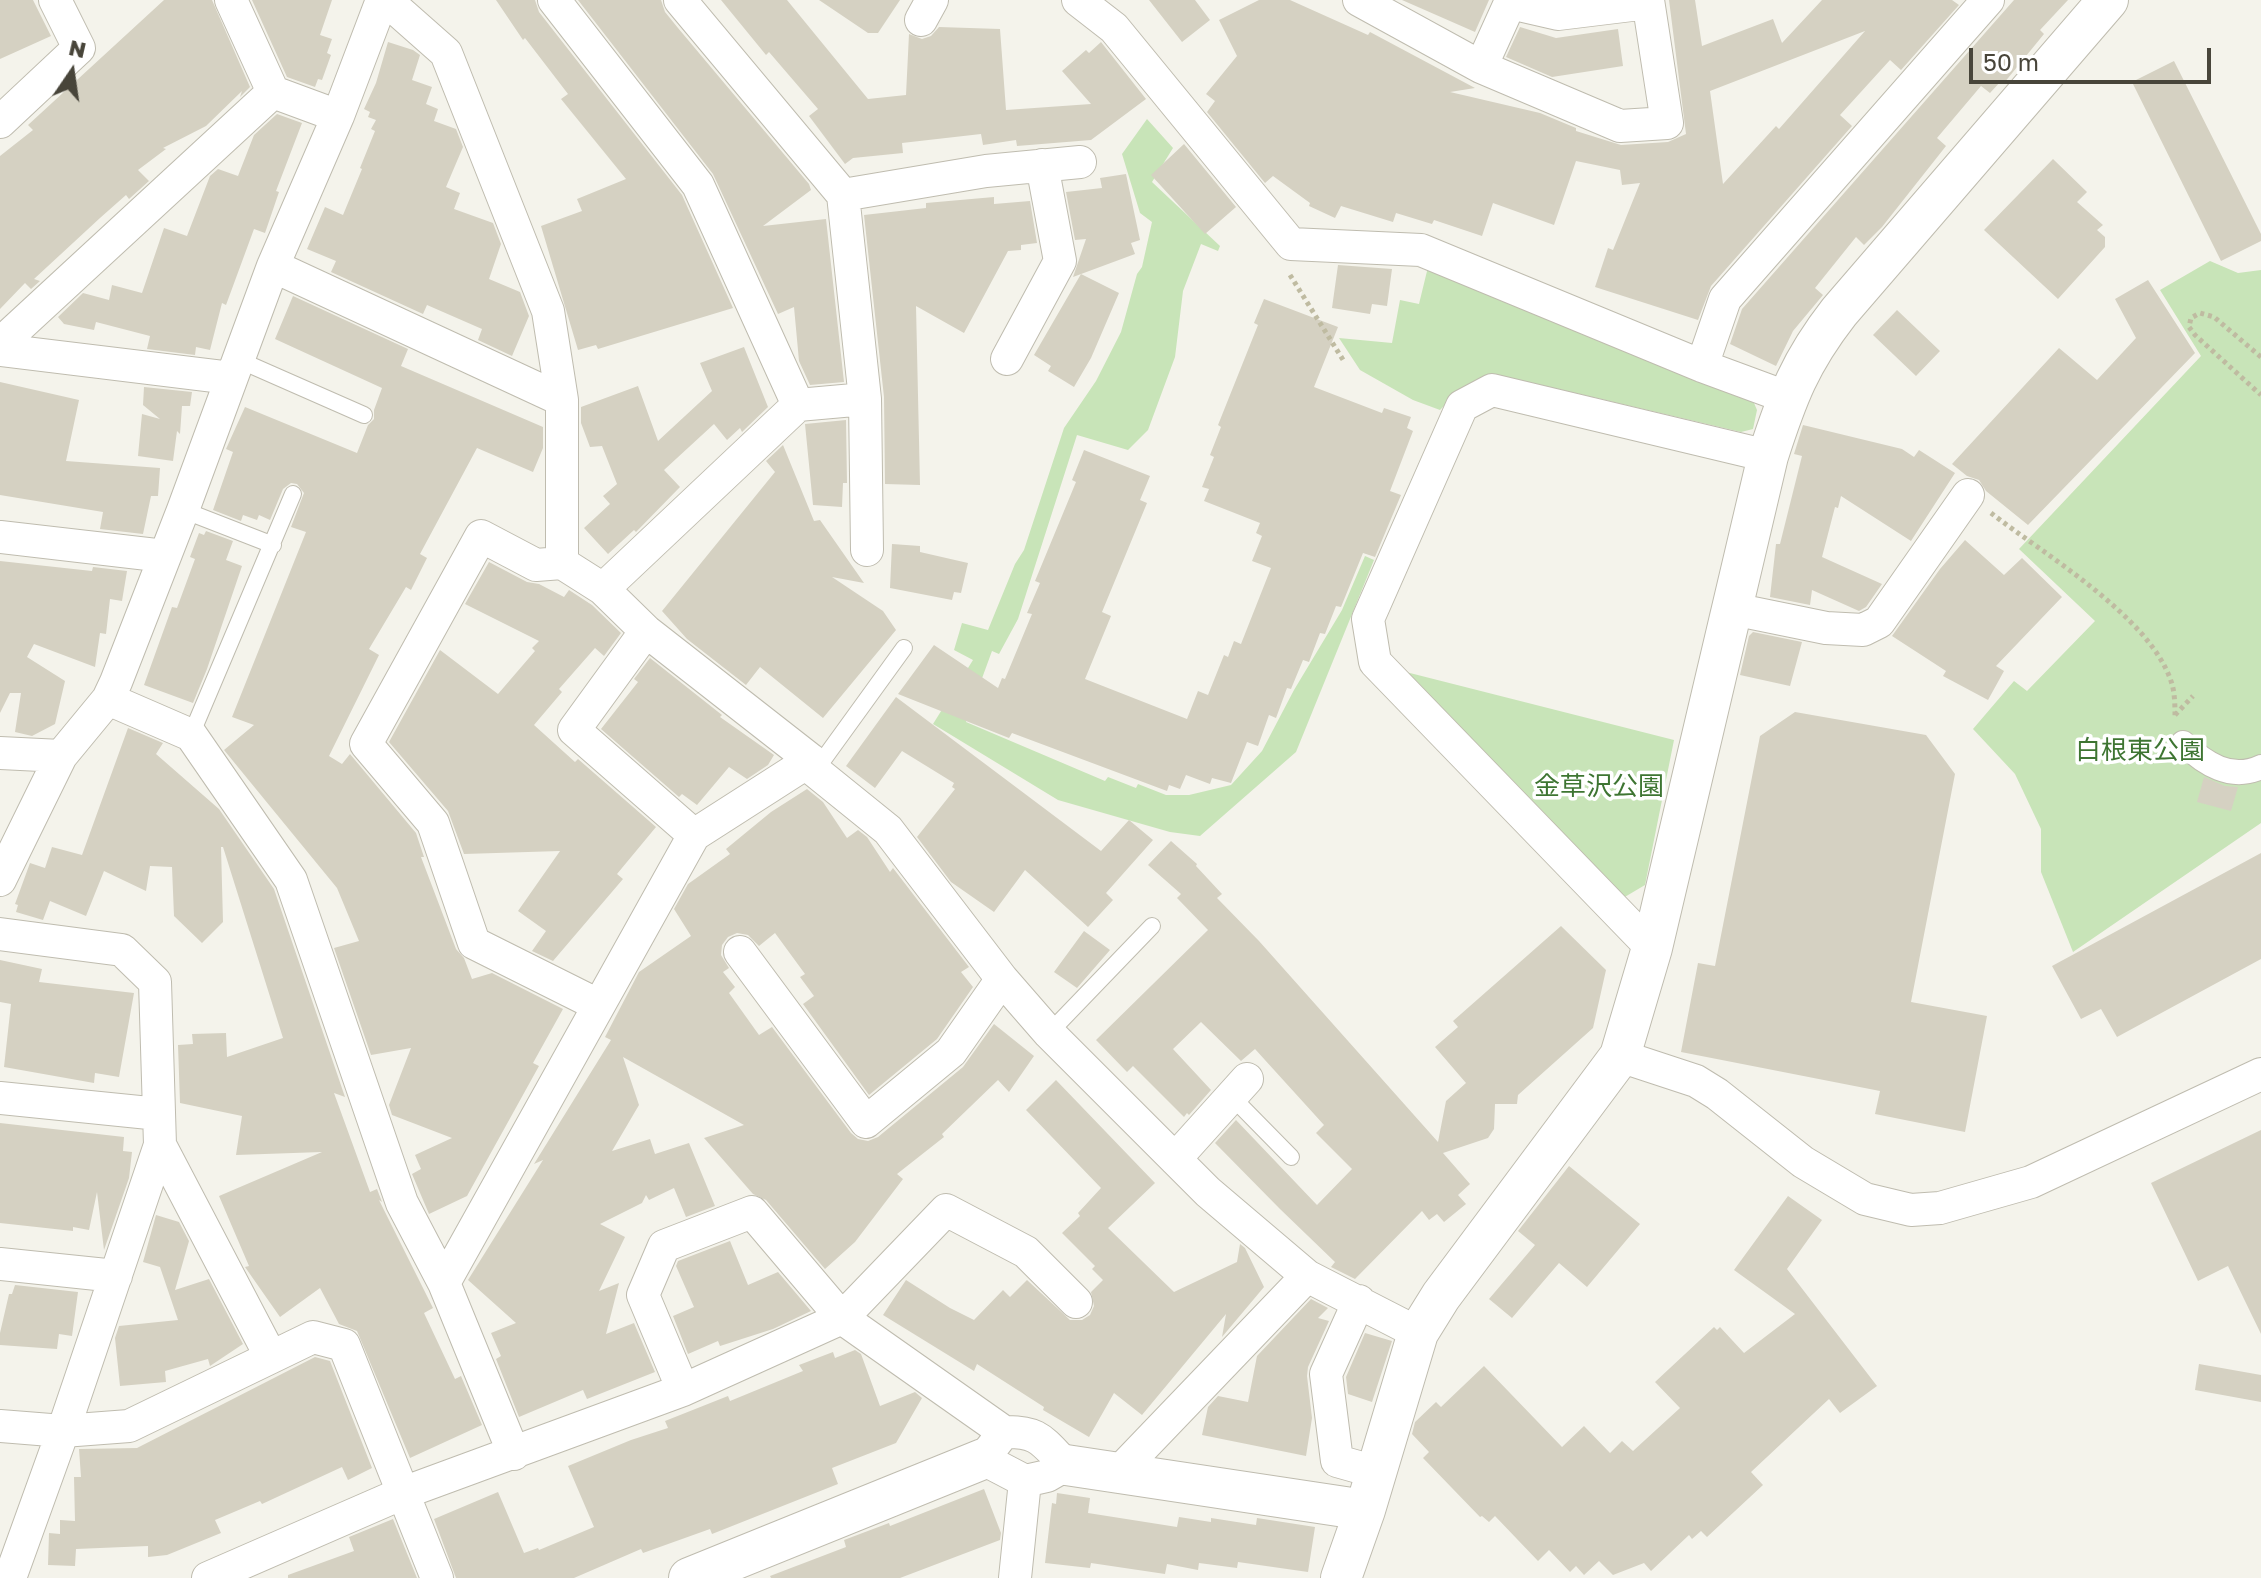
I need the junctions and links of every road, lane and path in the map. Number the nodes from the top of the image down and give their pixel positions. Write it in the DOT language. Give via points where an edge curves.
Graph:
graph roads {
  1 [pos="55,0"];
  2 [pos="231,0"];
  3 [pos="384,0"];
  4 [pos="554,0"];
  5 [pos="680,0"];
  6 [pos="1078,0"];
  7 [pos="1359,0"];
  8 [pos="1988,0"];
  9 [pos="1648,2"];
  10 [pos="2102,2"];
  11 [pos="1481,67"];
  12 [pos="273,92"];
  13 [pos="338,116"];
  14 [pos="0,122"];
  15 [pos="1080,162"];
  16 [pos="1042,165"];
  17 [pos="843,195"];
  18 [pos="273,266"];
  19 [pos="1288,272"];
  20 [pos="0,344"];
  21 [pos="0,350"];
  22 [pos="2261,357"];
  23 [pos="1007,359"];
  24 [pos="1345,363"];
  25 [pos="1702,366"];
  26 [pos="235,369"];
  27 [pos="2261,395"];
  28 [pos="1786,397"];
  29 [pos="865,399"];
  30 [pos="562,400"];
  31 [pos="798,405"];
  32 [pos="364,415"];
  33 [pos="1768,456"];
  34 [pos="293,494"];
  35 [pos="1968,495"];
  36 [pos="183,510"];
  37 [pos="0,537"];
  38 [pos="273,545"];
  39 [pos="867,550"];
  40 [pos="165,556"];
  41 [pos="562,563"];
  42 [pos="603,589"];
  43 [pos="1733,609"];
  44 [pos="646,631"];
  45 [pos="904,648"];
  46 [pos="2193,696"];
  47 [pos="108,699"];
  48 [pos="2175,715"];
  49 [pos="191,735"];
  50 [pos="2183,743"];
  51 [pos="0,753"];
  52 [pos="61,756"];
  53 [pos="813,766"];
  54 [pos="2261,767"];
  55 [pos="694,835"];
  56 [pos="0,880"];
  57 [pos="1152,926"];
  58 [pos="0,934"];
  59 [pos="1652,948"];
  60 [pos="740,952"];
  61 [pos="1002,979"];
  62 [pos="598,1005"];
  63 [pos="1049,1033"];
  64 [pos="1620,1056"];
  65 [pos="2261,1074"];
  66 [pos="1239,1087"];
  67 [pos="0,1098"];
  68 [pos="159,1130"];
  69 [pos="1291,1157"];
  70 [pos="1175,1159"];
  71 [pos="0,1264"];
  72 [pos="116,1276"];
  73 [pos="1307,1276"];
  74 [pos="444,1283"];
  75 [pos="1359,1301"];
  76 [pos="1076,1302"];
  77 [pos="842,1318"];
  78 [pos="1418,1333"];
  79 [pos="271,1357"];
  80 [pos="683,1390"];
  81 [pos="0,1426"];
  82 [pos="63,1431"];
  83 [pos="993,1446"];
  84 [pos="514,1454"];
  85 [pos="1066,1465"];
  86 [pos="1119,1472"];
  87 [pos="1376,1472"];
  88 [pos="1025,1481"];
  89 [pos="403,1493"];
  90 [pos="1365,1510"];
  91 [pos="10,1578"];
  92 [pos="208,1578"];
  93 [pos="437,1578"];
  94 [pos="689,1578"];
  95 [pos="1015,1578"];
  96 [pos="1341,1578"];
  1 -- 14 [label="street" via="79,48"];
  2 -- 12 [label="street"];
  3 -- 13 [label="street"];
  3 -- 30 [label="street" via="446,53 548,311"];
  4 -- 31 [label="street" via="698,185"];
  5 -- 17 [label="street"];
  6 -- 25 [label="street" via="1114,28 1291,244 1421,250"];
  7 -- 11 [label="street"];
  8 -- 25 [label="street" via="1725,299"];
  9 -- 11 [label="street" via="1558,14 1510,3"];
  9 -- 11 [label="street" via="1667,123 1620,126"];
  10 -- 28 [label="street" via="1839,312 1813,346"];
  12 -- 13 [label="street"];
  12 -- 20 [label="street"];
  13 -- 18 [label="street"];
  15 -- 16 [label="street"];
  16 -- 17 [label="street"];
  16 -- 23 [label="street" via="1060,261"];
  17 -- 29 [label="street"];
  18 -- 26 [label="street"];
  18 -- 30 [label="street"];
  19 -- 24 [label="path"];
  21 -- 26 [label="street"];
  22 -- 27 [label="path" via="2214,317 2200,313 2191,318 2189,327 2195,335"];
  25 -- 28 [label="street"];
  26 -- 32 [label="lane"];
  26 -- 36 [label="street"];
  28 -- 33 [label="street"];
  29 -- 31 [label="street"];
  29 -- 39 [label="street"];
  30 -- 41 [label="street"];
  31 -- 42 [label="street"];
  33 -- 43 [label="street"];
  33 -- 59 [label="street" via="1492,390 1462,406 1368,619 1375,662"];
  34 -- 38 [label="lane"];
  35 -- 43 [label="street" via="1879,622 1863,630"];
  35 -- 48 [label="path" via="2127,619 2158,654 2171,682"];
  36 -- 38 [label="lane"];
  36 -- 40 [label="street"];
  37 -- 40 [label="street"];
  38 -- 49 [label="lane"];
  40 -- 47 [label="street"];
  41 -- 42 [label="street"];
  41 -- 62 [label="street" via="536,565 481,536 366,744 433,823 474,943"];
  42 -- 44 [label="street"];
  43 -- 59 [label="street"];
  44 -- 53 [label="street"];
  44 -- 55 [label="street" via="574,730"];
  45 -- 53 [label="lane"];
  46 -- 48 [label="path"];
  47 -- 49 [label="street"];
  47 -- 52 [label="street"];
  48 -- 50 [label="path"];
  49 -- 74 [label="street" via="291,880 402,1203"];
  50 -- 54 [label="street" via="2201,761 2230,772"];
  51 -- 52 [label="street"];
  52 -- 56 [label="street"];
  53 -- 55 [label="street"];
  53 -- 61 [label="street" via="888,830"];
  55 -- 62 [label="street"];
  57 -- 63 [label="lane"];
  58 -- 68 [label="street" via="122,950 155,982"];
  59 -- 64 [label="street"];
  60 -- 61 [label="street" via="866,1122 951,1052"];
  61 -- 63 [label="street"];
  62 -- 74 [label="street"];
  63 -- 70 [label="street"];
  64 -- 65 [label="street" via="1696,1081 1815,1170 1865,1199 1911,1210 1940,1208 2031,1182"];
  64 -- 78 [label="street"];
  66 -- 69 [label="lane"];
  66 -- 70 [label="street"];
  67 -- 68 [label="street"];
  68 -- 72 [label="street"];
  68 -- 79 [label="street"];
  70 -- 73 [label="street"];
  71 -- 72 [label="street"];
  72 -- 82 [label="street"];
  73 -- 75 [label="street"];
  73 -- 86 [label="street"];
  74 -- 84 [label="street"];
  75 -- 78 [label="street"];
  75 -- 87 [label="street" via="1326,1374 1337,1461"];
  76 -- 77 [label="street" via="1026,1252 946,1210"];
  77 -- 80 [label="street"];
  77 -- 80 [label="street" via="752,1212 664,1246 643,1295"];
  77 -- 83 [label="street"];
  78 -- 87 [label="street"];
  79 -- 82 [label="street" via="129,1426"];
  79 -- 89 [label="street" via="313,1337 344,1345"];
  80 -- 84 [label="street"];
  81 -- 82 [label="street"];
  82 -- 91 [label="street"];
  83 -- 85 [label="street" via="1028,1432"];
  83 -- 88 [label="street"];
  83 -- 94 [label="street"];
  84 -- 89 [label="street"];
  85 -- 86 [label="street"];
  85 -- 88 [label="street"];
  86 -- 90 [label="street"];
  87 -- 90 [label="street"];
  88 -- 95 [label="street"];
  89 -- 92 [label="street"];
  89 -- 93 [label="street"];
  90 -- 96 [label="street"];
}
